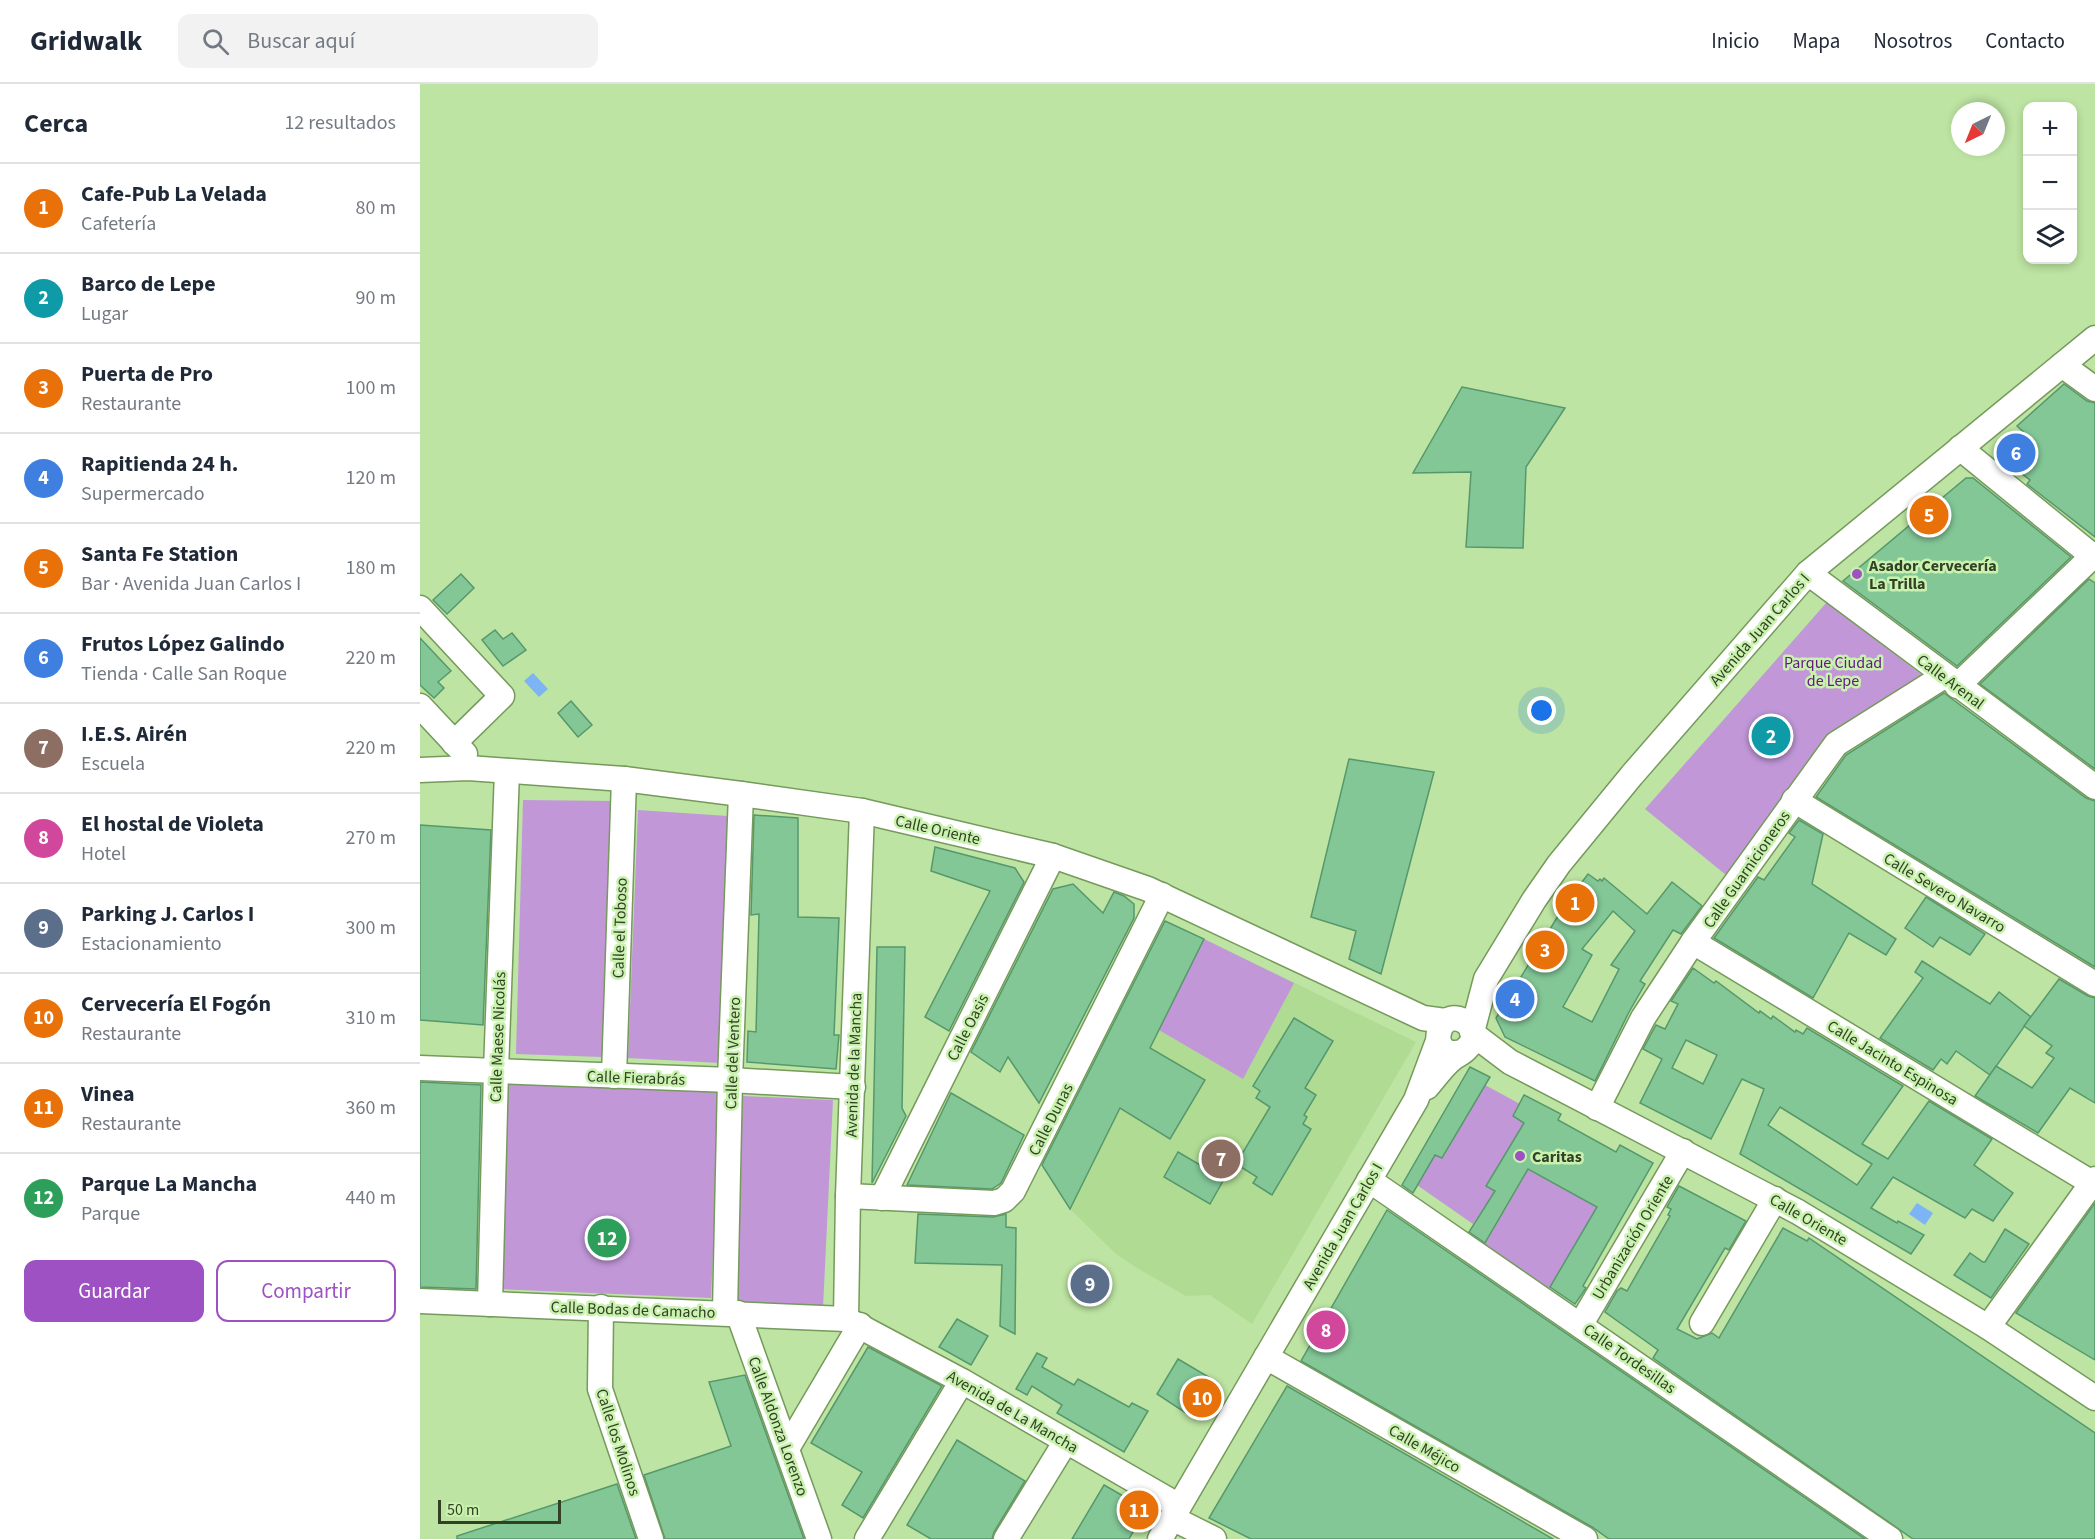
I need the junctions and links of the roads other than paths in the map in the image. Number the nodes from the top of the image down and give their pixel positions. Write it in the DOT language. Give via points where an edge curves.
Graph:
graph roads {
  1 [pos="2095,338"];
  2 [pos="2062,365"];
  3 [pos="2095,389"];
  4 [pos="1960,448"];
  5 [pos="2094,556"];
  6 [pos="1808,573"];
  7 [pos="420,608"];
  8 [pos="1951,681"];
  9 [pos="420,706"];
  10 [pos="454,743"];
  11 [pos="479,769"];
  12 [pos="420,770"];
  13 [pos="507,771"];
  14 [pos="624,779"];
  15 [pos="2095,787"];
  16 [pos="741,794"];
  17 [pos="1794,800"];
  18 [pos="862,811"];
  19 [pos="1053,856"];
  20 [pos="1162,895"];
  21 [pos="1693,942"];
  22 [pos="1486,979"];
  23 [pos="2095,984"];
  24 [pos="1439,1028"];
  25 [pos="1467,1042"];
  26 [pos="420,1068"];
  27 [pos="496,1071"];
  28 [pos="614,1076"];
  29 [pos="730,1080"];
  30 [pos="853,1088"];
  31 [pos="1416,1100"];
  32 [pos="1597,1108"];
  33 [pos="1683,1151"];
  34 [pos="1369,1180"];
  35 [pos="2094,1181"];
  36 [pos="848,1196"];
  37 [pos="882,1198"];
  38 [pos="1775,1199"];
  39 [pos="420,1301"];
  40 [pos="490,1304"];
  41 [pos="602,1307"];
  42 [pos="732,1312"];
  43 [pos="853,1322"];
  44 [pos="1702,1323"];
  45 [pos="1581,1324"];
  46 [pos="1988,1327"];
  47 [pos="1266,1357"];
  48 [pos="962,1381"];
  49 [pos="2095,1398"];
  50 [pos="1066,1441"];
  51 [pos="788,1447"];
  52 [pos="1175,1512"];
  53 [pos="651,1539"];
  54 [pos="819,1539"];
  55 [pos="867,1539"];
  56 [pos="1006,1539"];
  57 [pos="1160,1539"];
  58 [pos="1214,1539"];
  59 [pos="1585,1539"];
  60 [pos="1890,1539"];
  1 -- 2 [label="street, Avenida Juan Carlos I"];
  2 -- 3 [label="street"];
  2 -- 4 [label="street, Avenida Juan Carlos I"];
  4 -- 5 [label="street"];
  4 -- 6 [label="street, Avenida Juan Carlos I"];
  5 -- 8 [label="street, Calle Guarnicioneros"];
  6 -- 8 [label="street, Calle Arenal"];
  6 -- 22 [label="street, Avenida Juan Carlos I" via="1559,864"];
  7 -- 10 [label="street" via="502,696"];
  8 -- 15 [label="street, Calle Arenal"];
  8 -- 17 [label="street, Calle Guarnicioneros" via="1836,744"];
  9 -- 10 [label="street"];
  10 -- 11 [label="street"];
  11 -- 12 [label="street, Calle Oriente"];
  11 -- 13 [label="street, Calle Oriente"];
  13 -- 14 [label="street, Calle Oriente"];
  13 -- 27 [label="street, Calle Maese Nicolás"];
  14 -- 16 [label="street, Calle Oriente"];
  14 -- 28 [label="street, Calle el Toboso"];
  16 -- 18 [label="street, Calle Oriente"];
  16 -- 29 [label="street, Calle del Ventero"];
  17 -- 21 [label="street, Calle Guarnicioneros"];
  17 -- 23 [label="street, Calle Severo Navarro"];
  18 -- 19 [label="street, Calle Oriente"];
  18 -- 30 [label="street, Avenida de la Mancha"];
  19 -- 20 [label="street, Calle Oriente"];
  19 -- 37 [label="street, Calle Oasis"];
  20 -- 24 [label="street, Calle Oriente"];
  20 -- 37 [label="street, Calle Dunas" via="1013,1191 994,1203"];
  21 -- 32 [label="street, Calle Guarnicioneros" via="1642,1018"];
  21 -- 35 [label="street, Calle Jacinto Espinosa"];
  22 -- 24 [label="street"];
  22 -- 25 [label="street"];
  24 -- 25 [label="street, Calle Oriente" via="1456,1018 1467,1022"];
  24 -- 31 [label="street"];
  25 -- 31 [label="street"];
  25 -- 32 [label="street, Calle Oriente"];
  26 -- 27 [label="street, Calle Fierabrás"];
  27 -- 28 [label="street, Calle Fierabrás"];
  27 -- 40 [label="street, Calle Maese Nicolás"];
  28 -- 29 [label="street, Calle Fierabrás"];
  29 -- 30 [label="street, Calle Fierabrás"];
  29 -- 42 [label="street, Calle del Ventero"];
  30 -- 36 [label="street, Avenida de la Mancha"];
  31 -- 34 [label="street, Avenida Juan Carlos I"];
  32 -- 33 [label="street, Calle Oriente"];
  33 -- 38 [label="street, Calle Oriente"];
  33 -- 45 [label="street, Urbanización Oriente"];
  34 -- 45 [label="street, Calle Tordesillas"];
  34 -- 47 [label="street, Avenida Juan Carlos I"];
  35 -- 46 [label="street"];
  36 -- 37 [label="street, Calle Dunas"];
  36 -- 43 [label="street, Avenida de la Mancha"];
  38 -- 44 [label="street"];
  38 -- 46 [label="street, Calle Oriente"];
  39 -- 40 [label="street, Calle Bodas de Camacho"];
  40 -- 41 [label="street, Calle Bodas de Camacho"];
  41 -- 42 [label="street, Calle Bodas de Camacho"];
  41 -- 53 [label="street, Calle los Molinos" via="600,1389"];
  42 -- 43 [label="street, Calle Bodas de Camacho"];
  42 -- 51 [label="street, Calle Aldonza Lorenzo"];
  43 -- 48 [label="street, Avenida de La Mancha"];
  43 -- 51 [label="street"];
  45 -- 60 [label="street, Calle Tordesillas"];
  46 -- 49 [label="street, Calle Oriente"];
  47 -- 52 [label="street, Avenida Juan Carlos I"];
  47 -- 59 [label="street, Calle Méjico"];
  48 -- 50 [label="street, Avenida de La Mancha"];
  48 -- 55 [label="street"];
  50 -- 52 [label="street, Avenida de La Mancha"];
  50 -- 56 [label="street"];
  51 -- 54 [label="street, Calle Aldonza Lorenzo"];
  52 -- 57 [label="street, Avenida Juan Carlos I"];
  52 -- 58 [label="street, Avenida de La Mancha"];
}
